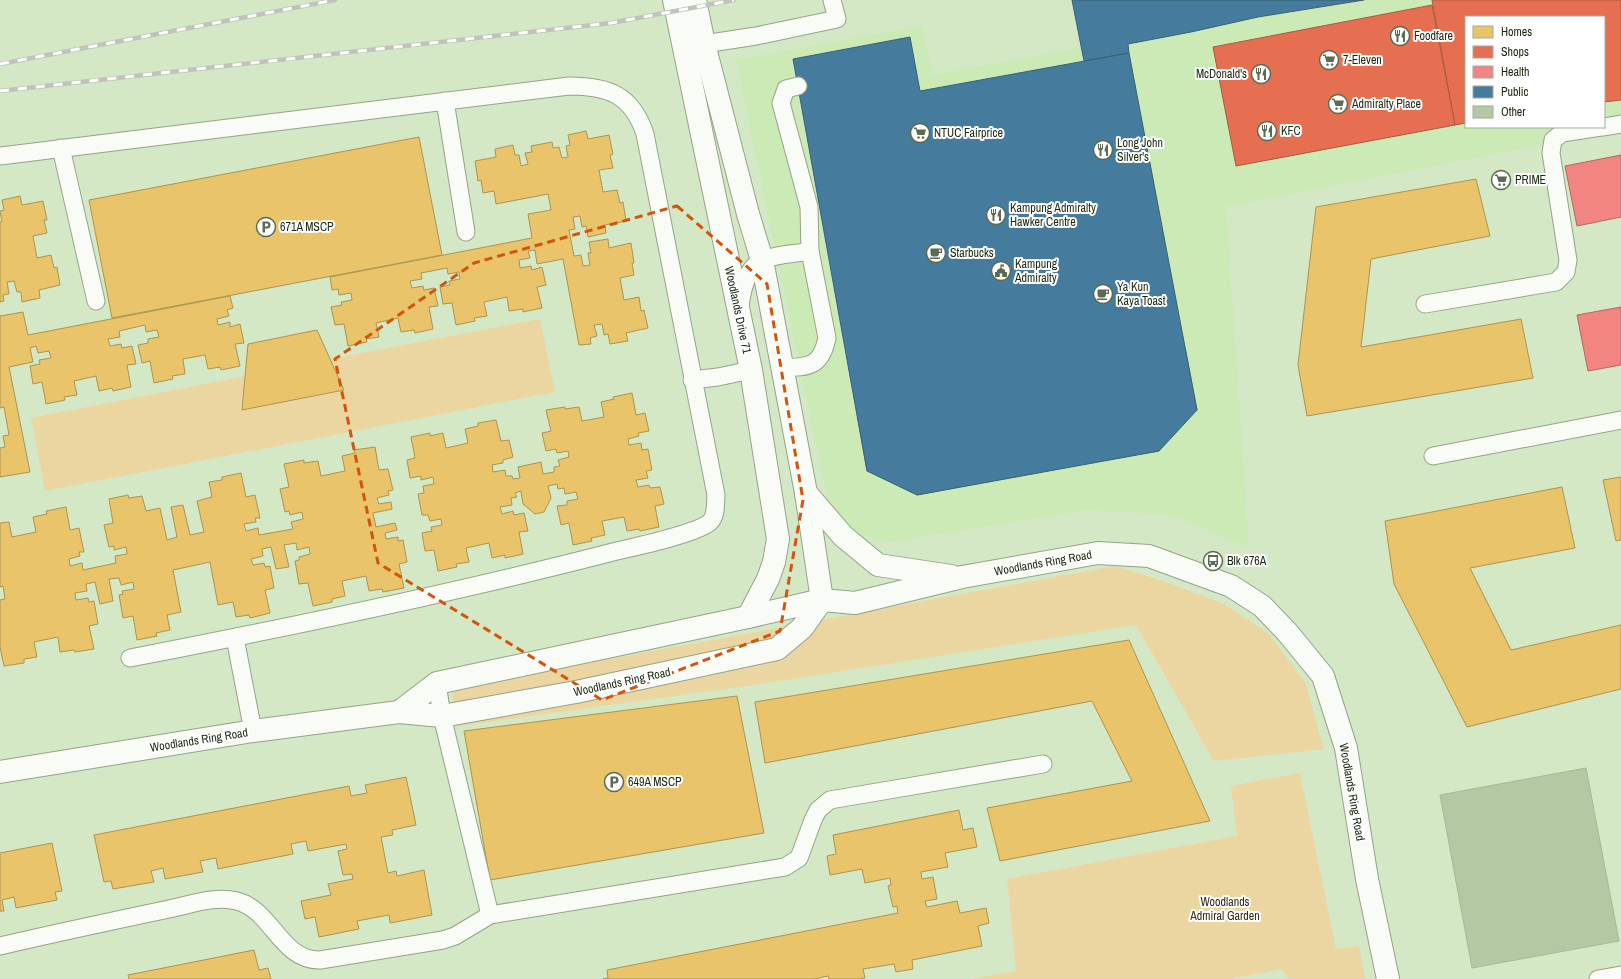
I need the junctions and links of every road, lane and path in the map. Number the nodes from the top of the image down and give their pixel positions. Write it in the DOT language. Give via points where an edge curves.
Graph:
graph roads {
  1 [pos="674,0"];
  2 [pos="695,0"];
  3 [pos="832,0"];
  4 [pos="704,44"];
  5 [pos="798,86"];
  6 [pos="445,101"];
  7 [pos="1621,124"];
  8 [pos="1605,127"];
  9 [pos="1596,128"];
  10 [pos="60,148"];
  11 [pos="0,156"];
  12 [pos="466,232"];
  13 [pos="810,252"];
  14 [pos="762,260"];
  15 [pos="96,301"];
  16 [pos="1425,304"];
  17 [pos="739,314"];
  18 [pos="782,368"];
  19 [pos="751,370"];
  20 [pos="692,380"];
  21 [pos="1621,420"];
  22 [pos="1433,456"];
  23 [pos="806,493"];
  24 [pos="962,578"];
  25 [pos="822,600"];
  26 [pos="748,617"];
  27 [pos="235,638"];
  28 [pos="130,658"];
  29 [pos="437,683"];
  30 [pos="399,712"];
  31 [pos="442,716"];
  32 [pos="253,731"];
  33 [pos="1043,764"];
  34 [pos="0,772"];
  35 [pos="490,915"];
  36 [pos="0,946"];
  37 [pos="1621,975"];
  38 [pos="1388,979"];
  39 [pos="1598,979"];
  1 -- 17 [label="street, Woodlands Drive 71"];
  2 -- 4 [label="street"];
  3 -- 4 [label="lane" via="837,19"];
  4 -- 14 [label="street"];
  5 -- 13 [label="lane" via="786,89 781,103 809,207"];
  6 -- 10 [label="lane"];
  6 -- 12 [label="lane"];
  6 -- 20 [label="lane" via="569,86 590,86 610,92 629,103 640,118 645,134"];
  7 -- 8 [label="lane"];
  9 -- 16 [label="lane" via="1562,133 1553,140 1551,153 1568,260 1566,272 1556,282"];
  10 -- 11 [label="lane"];
  10 -- 15 [label="lane"];
  13 -- 14 [label="lane"];
  13 -- 18 [label="lane" via="826,338 825,348 820,358 806,367"];
  14 -- 17 [label="lane" via="747,278 741,292"];
  14 -- 18 [label="street"];
  17 -- 19 [label="street, Woodlands Drive 71"];
  18 -- 23 [label="street"];
  19 -- 20 [label="lane"];
  19 -- 26 [label="street, Woodlands Drive 71" via="778,539 768,579"];
  20 -- 27 [label="lane" via="716,494 711,521 699,528 531,573"];
  21 -- 22 [label="lane"];
  23 -- 24 [label="street" via="843,536 878,565"];
  23 -- 25 [label="street"];
  24 -- 25 [label="street, Woodlands Ring Road" via="855,603"];
  24 -- 38 [label="street, Woodlands Ring Road" via="1098,553 1149,556 1231,586 1262,606 1323,676 1346,748 1367,879"];
  25 -- 26 [label="street, Woodlands Ring Road"];
  25 -- 31 [label="street, Woodlands Ring Road" via="802,628 777,649 576,692"];
  26 -- 29 [label="street, Woodlands Ring Road"];
  27 -- 28 [label="lane"];
  27 -- 32 [label="lane"];
  29 -- 30 [label="street, Woodlands Ring Road"];
  29 -- 31 [label="lane"];
  30 -- 31 [label="street, Woodlands Ring Road"];
  30 -- 32 [label="street, Woodlands Ring Road"];
  31 -- 35 [label="lane"];
  32 -- 34 [label="street, Woodlands Ring Road"];
  33 -- 35 [label="lane" via="830,800 818,810 799,858 784,867"];
  35 -- 36 [label="lane" via="455,936 443,940 310,961 292,951 253,908 238,901 222,898"];
  37 -- 39 [label="lane"];
}
